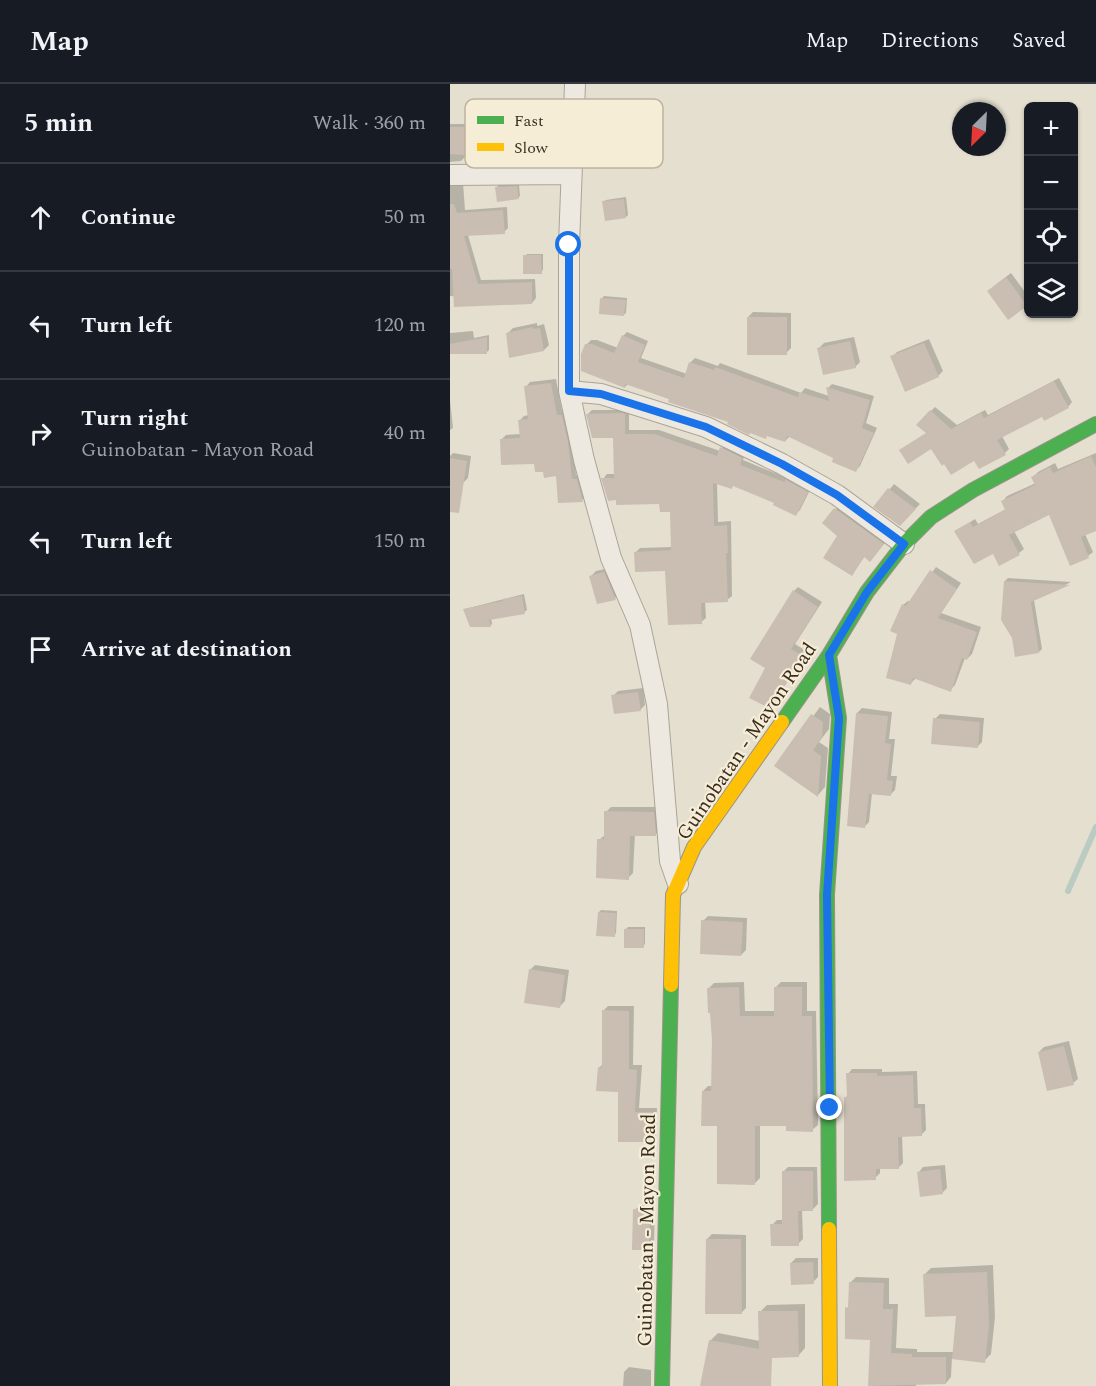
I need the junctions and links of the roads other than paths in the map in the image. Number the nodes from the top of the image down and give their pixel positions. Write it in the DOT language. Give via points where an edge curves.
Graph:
graph roads {
  1 [pos="575,84"];
  2 [pos="574,99"];
  3 [pos="571,168"];
  4 [pos="571,174"];
  5 [pos="450,175"];
  6 [pos="569,391"];
  7 [pos="1096,424"];
  8 [pos="904,544"];
  9 [pos="829,655"];
  10 [pos="678,884"];
  11 [pos="662,1386"];
  12 [pos="830,1386"];
  1 -- 2 [label="street"];
  3 -- 4 [label="street"];
  4 -- 5 [label="street"];
  4 -- 6 [label="street"];
  6 -- 8 [label="street" via="601,394 706,427 837,495"];
  6 -- 10 [label="street" via="611,558 640,625 657,704 670,861"];
  7 -- 8 [label="main road, Guinobatan - Mayon Road" via="973,490 931,517"];
  8 -- 9 [label="main road, Guinobatan - Mayon Road" via="867,592"];
  9 -- 10 [label="main road, Guinobatan - Mayon Road" via="694,847"];
  9 -- 12 [label="main road" via="839,718 827,895"];
  10 -- 11 [label="main road, Guinobatan - Mayon Road" via="673,895 671,947"];
}
